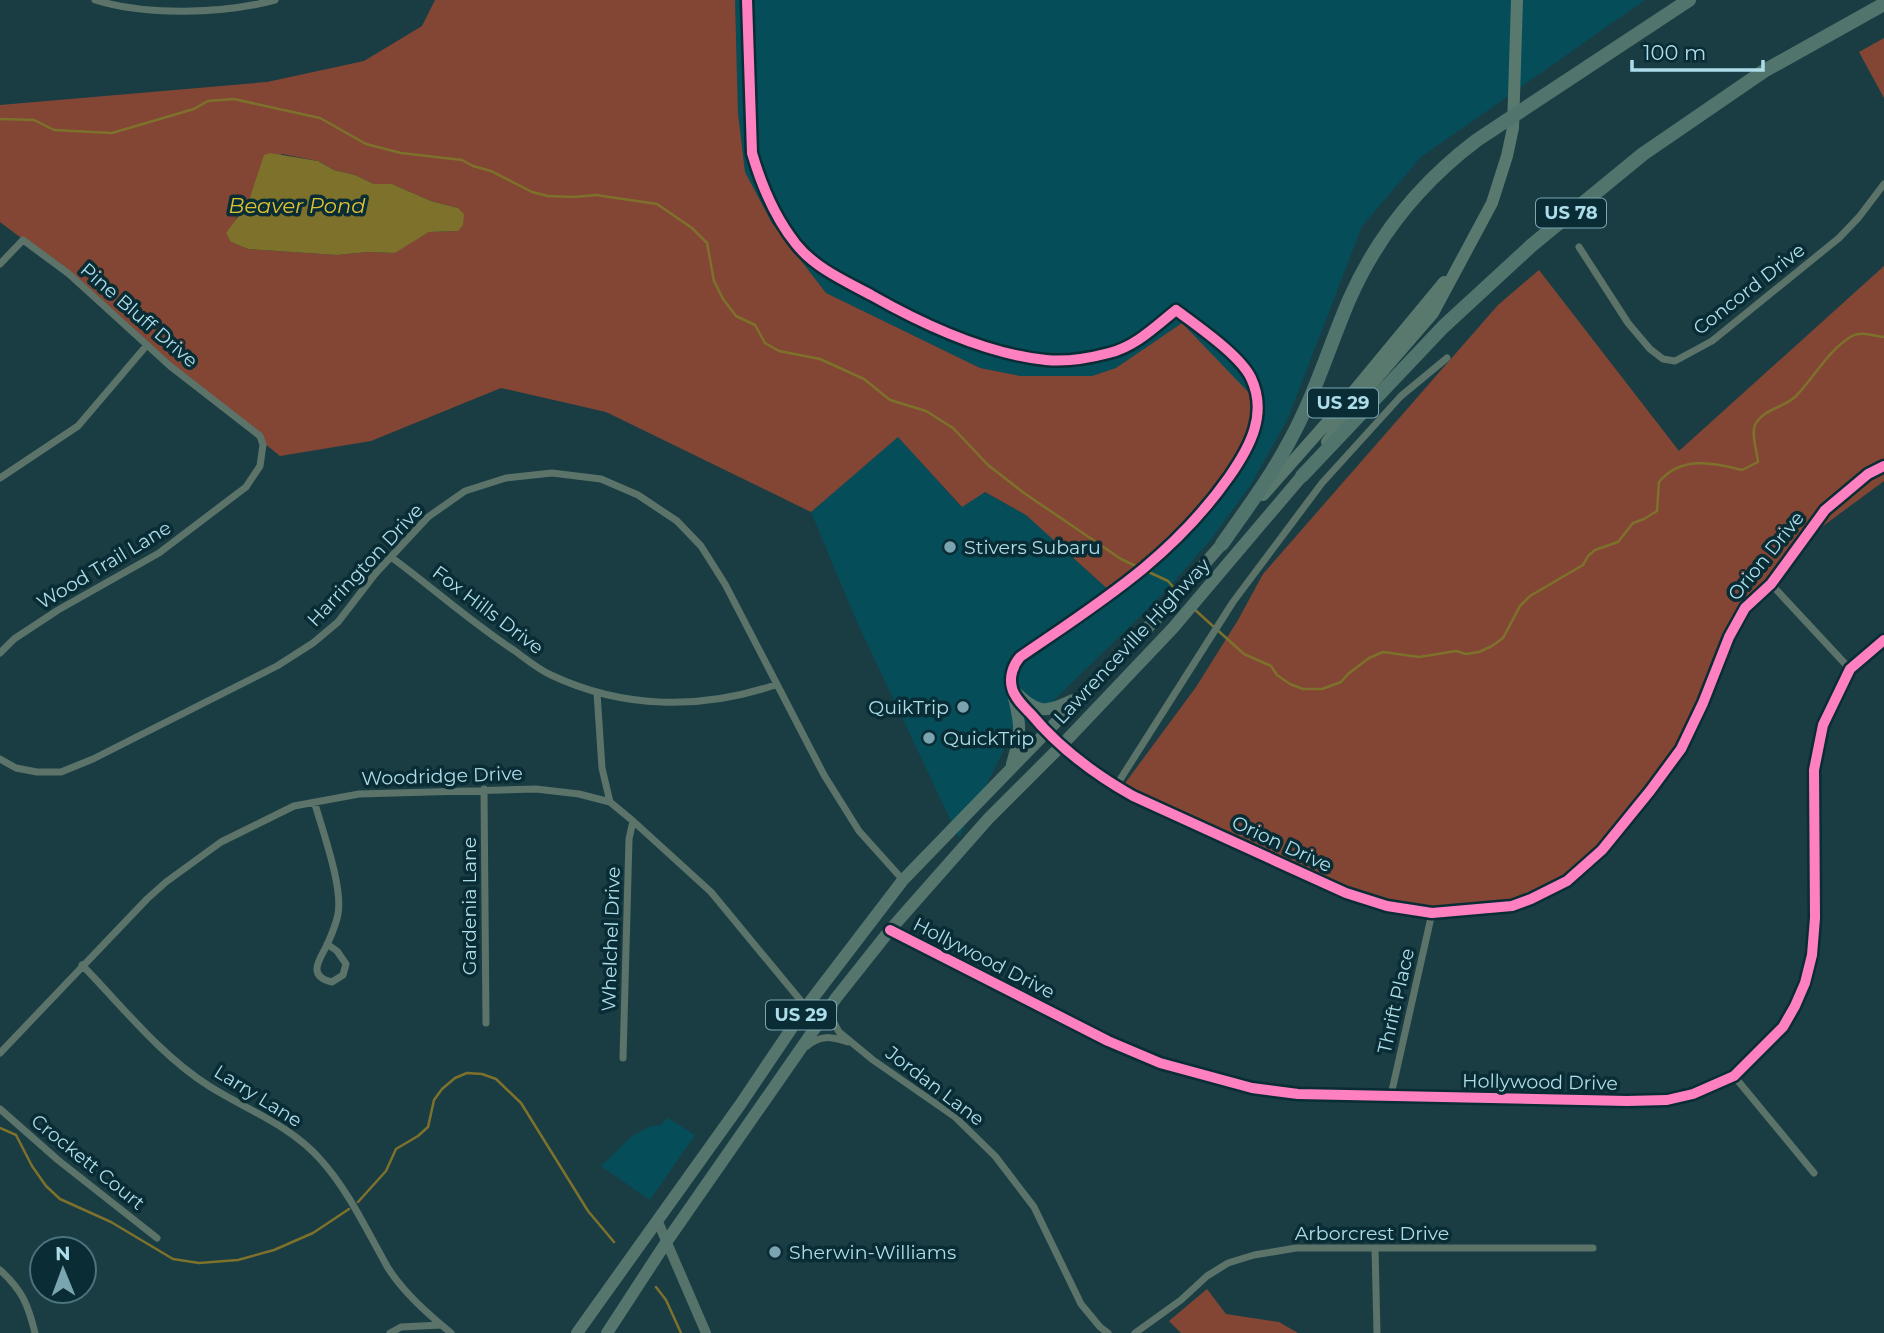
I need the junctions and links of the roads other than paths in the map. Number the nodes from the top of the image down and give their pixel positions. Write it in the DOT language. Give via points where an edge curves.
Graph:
graph roads {
  1 [pos="95,0"];
  2 [pos="208,0"];
  3 [pos="275,0"];
  4 [pos="747,0"];
  5 [pos="1505,0"];
  6 [pos="1689,0"];
  7 [pos="1884,4"];
  8 [pos="1517,6"];
  9 [pos="208,9"];
  10 [pos="1884,184"];
  11 [pos="1579,247"];
  12 [pos="1462,260"];
  13 [pos="0,264"];
  14 [pos="147,345"];
  15 [pos="1447,358"];
  16 [pos="260,436"];
  17 [pos="1884,466"];
  18 [pos="1302,476"];
  19 [pos="0,478"];
  20 [pos="1222,544"];
  21 [pos="391,557"];
  22 [pos="1771,584"];
  23 [pos="1884,640"];
  24 [pos="0,653"];
  25 [pos="1850,669"];
  26 [pos="775,685"];
  27 [pos="1012,690"];
  28 [pos="597,692"];
  29 [pos="1079,698"];
  30 [pos="1045,732"];
  31 [pos="1061,746"];
  32 [pos="0,759"];
  33 [pos="1011,767"];
  34 [pos="1116,786"];
  35 [pos="484,789"];
  36 [pos="610,802"];
  37 [pos="315,804"];
  38 [pos="634,821"];
  39 [pos="903,880"];
  40 [pos="1432,914"];
  41 [pos="890,930"];
  42 [pos="327,944"];
  43 [pos="82,965"];
  44 [pos="836,998"];
  45 [pos="806,1007"];
  46 [pos="486,1023"];
  47 [pos="852,1043"];
  48 [pos="799,1051"];
  49 [pos="0,1053"];
  50 [pos="623,1058"];
  51 [pos="1734,1076"];
  52 [pos="1391,1095"];
  53 [pos="0,1109"];
  54 [pos="1815,1173"];
  55 [pos="658,1222"];
  56 [pos="157,1238"];
  57 [pos="667,1241"];
  58 [pos="1375,1248"];
  59 [pos="1593,1248"];
  60 [pos="0,1270"];
  61 [pos="441,1325"];
  62 [pos="35,1333"];
  63 [pos="390,1333"];
  64 [pos="451,1333"];
  65 [pos="577,1333"];
  66 [pos="607,1333"];
  67 [pos="706,1333"];
  68 [pos="1108,1333"];
  69 [pos="1135,1333"];
  70 [pos="1377,1333"];
  1 -- 9 [label="street" via="119,8"];
  2 -- 9 [label="street"];
  3 -- 9 [label="street"];
  4 -- 27 [label="street" via="752,153 781,219 811,259 892,308 984,347 1048,360 1111,353 1144,336 1176,310 1219,343 1251,377 1258,411 1255,432 1210,504 1117,592 1020,657 1011,676"];
  5 -- 8 [label="main road"];
  6 -- 20 [label="highway" via="1477,140 1423,185 1371,256 1289,442"];
  7 -- 18 [label="highway, US 78" via="1764,71 1643,154 1532,245 1443,327"];
  8 -- 12 [label="main road, Lawrenceville Highway / US 29" via="1513,128 1507,156 1492,203"];
  10 -- 11 [label="street, Concord Drive" via="1839,238 1712,341 1675,361 1650,349 1628,323"];
  12 -- 18 [label="main road, Lawrenceville Highway / US 29" via="1433,313 1356,402"];
  12 -- 20 [label="main road, Lawrenceville Highway / US 29"];
  13 -- 14 [label="street, Pine Bluff Drive" via="23,240 69,274"];
  14 -- 16 [label="street, Pine Bluff Drive"];
  14 -- 19 [label="street" via="78,426"];
  15 -- 34 [label="street" via="1401,396 1322,483 1233,603"];
  16 -- 24 [label="street, Wood Trail Lane" via="260,466 246,487 159,553 58,610"];
  17 -- 22 [label="street, Orion Drive" via="1825,510"];
  18 -- 31 [label="highway, Lawrenceville Highway / US 29" via="1173,628"];
  20 -- 29 [label="highway, Lawrenceville Highway / US 29"];
  21 -- 26 [label="street, Harrington Drive" via="428,517 466,491 506,478 552,473 601,480 638,495 677,521 701,546"];
  21 -- 28 [label="street, Fox Hills Drive" via="550,675"];
  21 -- 32 [label="street, Harrington Drive" via="338,622 276,666 61,772 16,768"];
  22 -- 25 [label="street"];
  22 -- 40 [label="street, Orion Drive" via="1745,608 1729,637 1681,750 1602,850 1567,881 1512,906"];
  23 -- 25 [label="street, Hollywood Drive"];
  25 -- 51 [label="street, Hollywood Drive" via="1826,714 1814,770 1815,918 1805,983 1783,1027"];
  26 -- 28 [label="street, Fox Hills Drive" via="719,700 666,703"];
  26 -- 39 [label="street, Harrington Drive" via="859,831"];
  27 -- 29 [label="highway" via="1038,710"];
  27 -- 30 [label="street, Orion Drive"];
  27 -- 33 [label="highway" via="1021,726"];
  28 -- 36 [label="street" via="602,768"];
  29 -- 30 [label="highway, Lawrenceville Highway / US 29"];
  30 -- 31 [label="street, Orion Drive"];
  30 -- 33 [label="highway, Lawrenceville Highway / US 29"];
  31 -- 34 [label="street, Orion Drive"];
  31 -- 41 [label="highway, Lawrenceville Highway / US 29" via="988,818"];
  33 -- 39 [label="highway, Lawrenceville Highway / US 29"];
  34 -- 40 [label="street, Orion Drive" via="1346,893"];
  35 -- 36 [label="street, Woodridge Drive" via="536,789"];
  35 -- 37 [label="street, Woodridge Drive" via="359,794"];
  35 -- 46 [label="street, Gardenia Lane"];
  36 -- 38 [label="street, Woodridge Drive"];
  37 -- 42 [label="street" via="338,900 338,915"];
  37 -- 43 [label="street, Woodridge Drive" via="295,806 220,842 166,882"];
  38 -- 45 [label="street, Woodridge Drive" via="711,891"];
  38 -- 50 [label="street, Whelchel Drive" via="629,839"];
  39 -- 45 [label="highway, Lawrenceville Highway / US 29"];
  40 -- 52 [label="street, Thrift Place"];
  41 -- 44 [label="highway, Lawrenceville Highway / US 29"];
  41 -- 52 [label="street, Hollywood Drive" via="1160,1063 1252,1088 1298,1094"];
  42 -- 42 [label="street" via="346,964 343,975 332,982 316,967"];
  43 -- 49 [label="street, Woodridge Drive"];
  43 -- 61 [label="street, Larry Lane" via="171,1056 208,1086 293,1135 321,1159 389,1269"];
  44 -- 47 [label="street, Jordan Lane" via="834,1026"];
  44 -- 48 [label="highway, Lawrenceville Highway / US 29"];
  45 -- 55 [label="highway, Lawrenceville Highway / US 29"];
  47 -- 48 [label="street, Jordan Lane" via="822,1037"];
  47 -- 68 [label="street, Jordan Lane" via="955,1117 995,1156 1034,1207 1081,1304"];
  48 -- 57 [label="highway, Lawrenceville Highway / US 29"];
  51 -- 52 [label="street, Hollywood Drive" via="1667,1100"];
  51 -- 54 [label="street"];
  53 -- 56 [label="street, Crockett Court"];
  55 -- 57 [label="main road"];
  55 -- 65 [label="highway, US 29"];
  57 -- 66 [label="highway, US 29"];
  57 -- 67 [label="main road"];
  58 -- 59 [label="street, Arborcrest Drive"];
  58 -- 69 [label="street, Arborcrest Drive" via="1296,1248 1228,1263"];
  58 -- 70 [label="street"];
  60 -- 62 [label="street" via="28,1304"];
  61 -- 63 [label="street" via="401,1326"];
  61 -- 64 [label="street, Larry Lane"];
}
